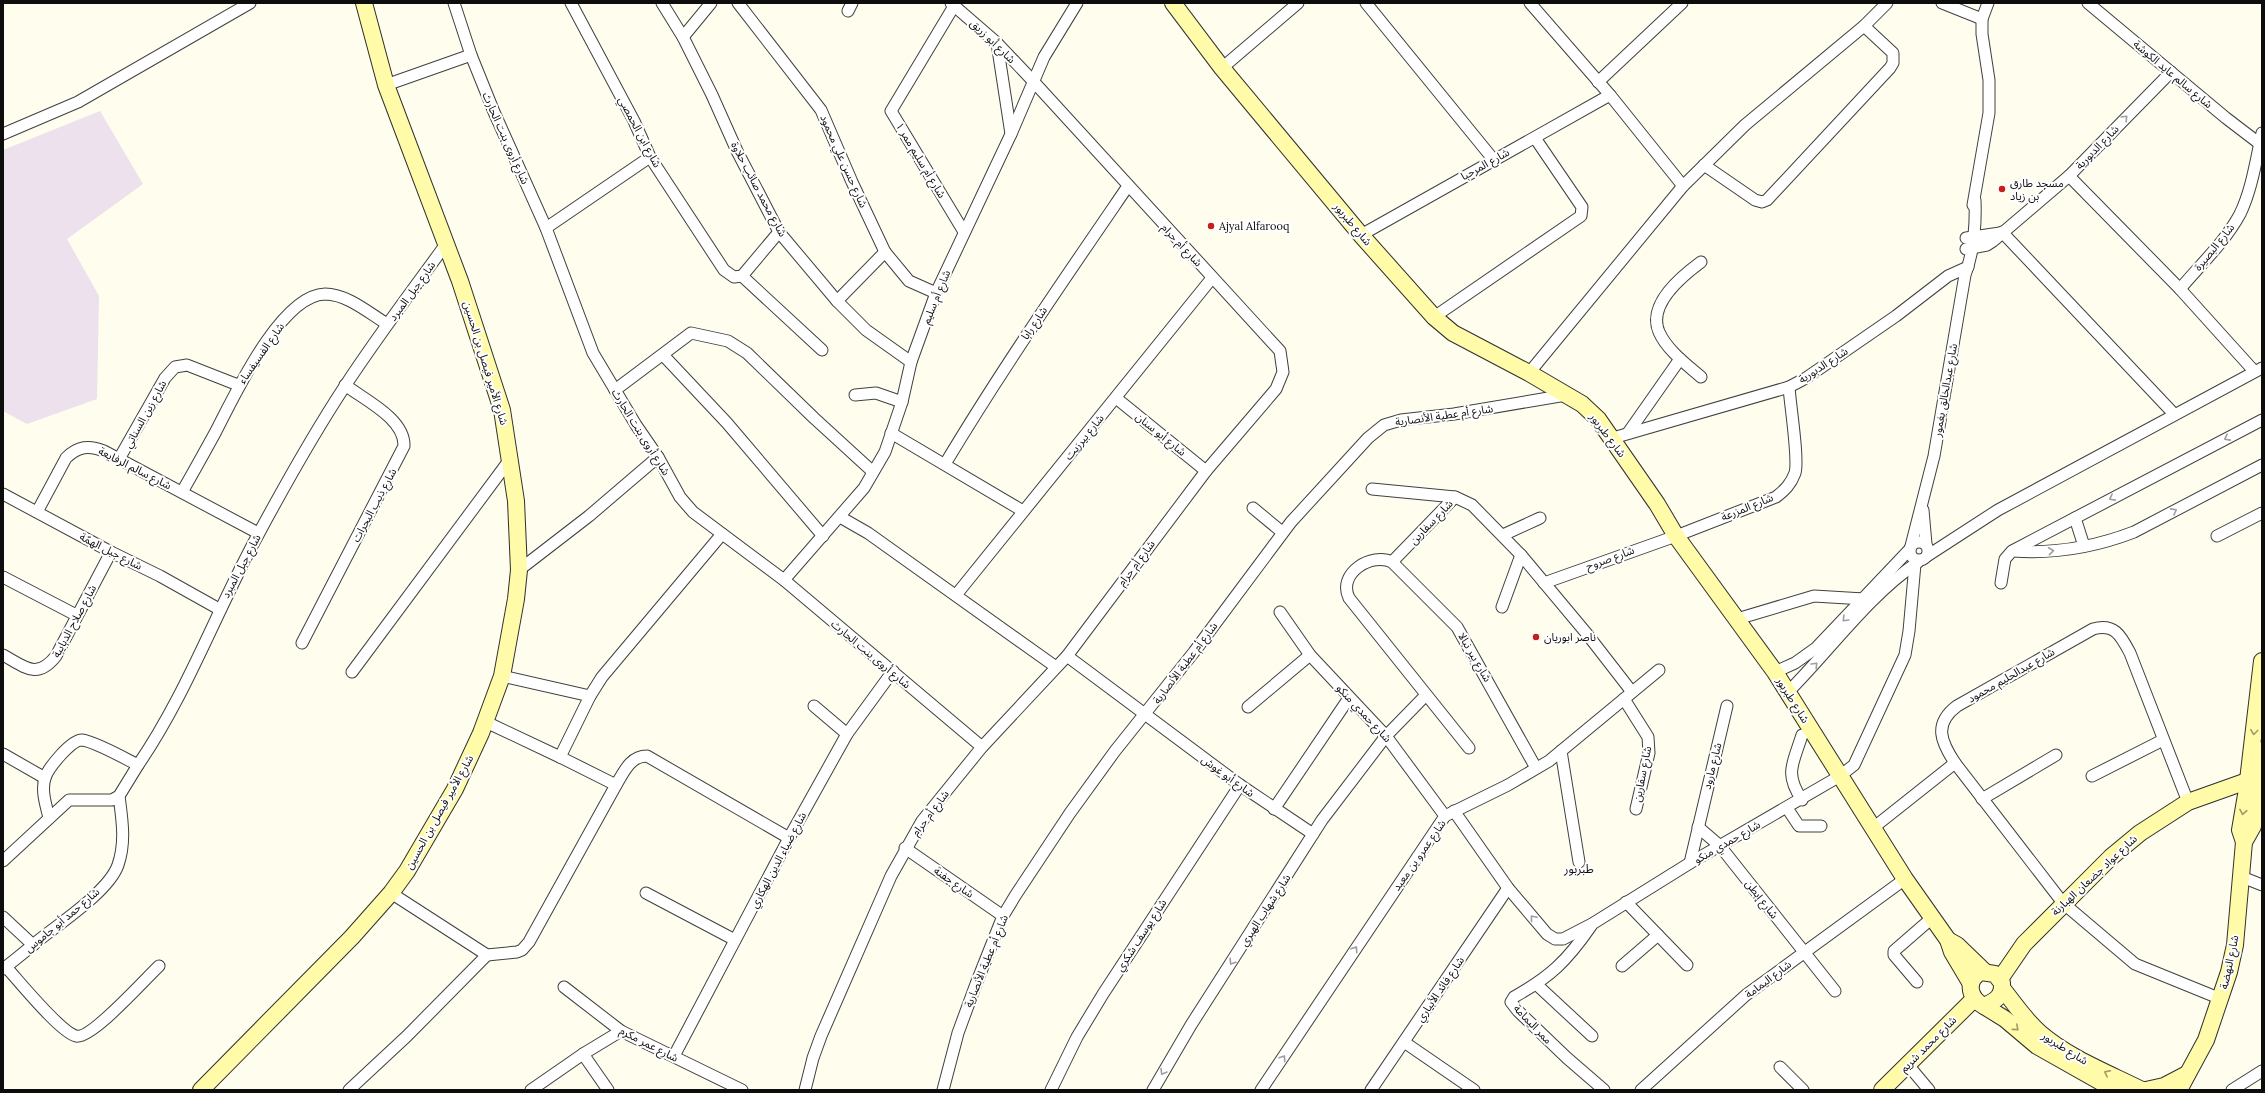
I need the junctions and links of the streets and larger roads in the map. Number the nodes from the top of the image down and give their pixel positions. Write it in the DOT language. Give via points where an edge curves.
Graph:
graph roads {
  1 [pos="250,3"];
  2 [pos="364,3"];
  3 [pos="454,3"];
  4 [pos="572,3"];
  5 [pos="662,3"];
  6 [pos="711,3"];
  7 [pos="738,3"];
  8 [pos="1077,3"];
  9 [pos="1298,3"];
  10 [pos="1366,3"];
  11 [pos="1530,3"];
  12 [pos="1682,3"];
  13 [pos="1887,3"];
  14 [pos="1942,3"];
  15 [pos="1988,3"];
  16 [pos="2088,3"];
  17 [pos="953,4"];
  18 [pos="1174,6"];
  19 [pos="1982,19"];
  20 [pos="1864,26"];
  21 [pos="683,37"];
  22 [pos="997,44"];
  23 [pos="471,55"];
  24 [pos="1222,68"];
  25 [pos="2171,72"];
  26 [pos="1033,80"];
  27 [pos="1598,82"];
  28 [pos="386,85"];
  29 [pos="1610,95"];
  30 [pos="3,134"];
  31 [pos="1011,134"];
  32 [pos="1535,138"];
  33 [pos="2261,138"];
  34 [pos="650,157"];
  35 [pos="1493,159"];
  36 [pos="1704,165"];
  37 [pos="2069,176"];
  38 [pos="1128,186"];
  39 [pos="1683,186"];
  40 [pos="546,228"];
  41 [pos="779,232"];
  42 [pos="964,232"];
  43 [pos="2001,233"];
  44 [pos="1361,235"];
  45 [pos="1970,237"];
  46 [pos="446,244"];
  47 [pos="1969,248"];
  48 [pos="885,252"];
  49 [pos="1701,262"];
  50 [pos="1966,270"];
  51 [pos="742,276"];
  52 [pos="1212,278"];
  53 [pos="2180,289"];
  54 [pos="936,293"];
  55 [pos="837,301"];
  56 [pos="1434,317"];
  57 [pos="387,324"];
  58 [pos="822,350"];
  59 [pos="664,356"];
  60 [pos="1680,359"];
  61 [pos="911,362"];
  62 [pos="2258,369"];
  63 [pos="1529,373"];
  64 [pos="1701,377"];
  65 [pos="238,385"];
  66 [pos="345,385"];
  67 [pos="1788,387"];
  68 [pos="615,390"];
  69 [pos="856,395"];
  70 [pos="1566,395"];
  71 [pos="1116,398"];
  72 [pos="902,402"];
  73 [pos="2174,414"];
  74 [pos="2262,420"];
  75 [pos="891,433"];
  76 [pos="1628,433"];
  77 [pos="1613,438"];
  78 [pos="658,457"];
  79 [pos="511,458"];
  80 [pos="120,459"];
  81 [pos="945,464"];
  82 [pos="2262,465"];
  83 [pos="1206,470"];
  84 [pos="873,472"];
  85 [pos="1372,489"];
  86 [pos="182,492"];
  87 [pos="3,494"];
  88 [pos="1455,497"];
  89 [pos="1923,503"];
  90 [pos="1253,508"];
  91 [pos="1023,511"];
  92 [pos="37,512"];
  93 [pos="2262,513"];
  94 [pos="840,517"];
  95 [pos="1540,518"];
  96 [pos="2075,518"];
  97 [pos="1282,532"];
  98 [pos="258,533"];
  99 [pos="722,534"];
  100 [pos="1503,535"];
  101 [pos="823,536"];
  102 [pos="1676,536"];
  103 [pos="2217,536"];
  104 [pos="2084,546"];
  105 [pos="1911,548"];
  106 [pos="2012,551"];
  107 [pos="111,552"];
  108 [pos="1923,554"];
  109 [pos="1521,555"];
  110 [pos="1392,562"];
  111 [pos="519,570"];
  112 [pos="3,577"];
  113 [pos="784,580"];
  114 [pos="1544,583"];
  115 [pos="2001,583"];
  116 [pos="956,595"];
  117 [pos="1864,599"];
  118 [pos="1502,607"];
  119 [pos="219,610"];
  120 [pos="1280,612"];
  121 [pos="76,615"];
  122 [pos="1736,619"];
  123 [pos="302,643"];
  124 [pos="3,655"];
  125 [pos="1310,655"];
  126 [pos="1067,656"];
  127 [pos="2262,662"];
  128 [pos="2262,665"];
  129 [pos="1056,667"];
  130 [pos="1658,670"];
  131 [pos="893,671"];
  132 [pos="352,672"];
  133 [pos="1775,672"];
  134 [pos="502,676"];
  135 [pos="1788,692"];
  136 [pos="1426,695"];
  137 [pos="590,696"];
  138 [pos="1628,696"];
  139 [pos="1349,698"];
  140 [pos="814,706"];
  141 [pos="1727,706"];
  142 [pos="1248,707"];
  143 [pos="1144,716"];
  144 [pos="486,722"];
  145 [pos="848,734"];
  146 [pos="1802,735"];
  147 [pos="1386,736"];
  148 [pos="2163,740"];
  149 [pos="982,747"];
  150 [pos="1469,748"];
  151 [pos="2262,750"];
  152 [pos="1561,751"];
  153 [pos="3,754"];
  154 [pos="2056,754"];
  155 [pos="560,757"];
  156 [pos="1956,763"];
  157 [pos="138,765"];
  158 [pos="1536,768"];
  159 [pos="1840,776"];
  160 [pos="2092,776"];
  161 [pos="45,778"];
  162 [pos="616,785"];
  163 [pos="1240,785"];
  164 [pos="2253,786"];
  165 [pos="120,796"];
  166 [pos="1982,799"];
  167 [pos="1802,800"];
  168 [pos="2188,802"];
  169 [pos="1787,808"];
  170 [pos="1274,809"];
  171 [pos="1636,809"];
  172 [pos="1450,814"];
  173 [pos="49,818"];
  174 [pos="1821,826"];
  175 [pos="1698,827"];
  176 [pos="1873,828"];
  177 [pos="1312,834"];
  178 [pos="789,838"];
  179 [pos="1720,846"];
  180 [pos="905,848"];
  181 [pos="3,861"];
  182 [pos="1579,862"];
  183 [pos="1690,863"];
  184 [pos="2242,877"];
  185 [pos="1905,879"];
  186 [pos="2262,885"];
  187 [pos="1508,888"];
  188 [pos="391,893"];
  189 [pos="646,893"];
  190 [pos="1626,902"];
  191 [pos="2063,903"];
  192 [pos="1003,916"];
  193 [pos="3,917"];
  194 [pos="1932,918"];
  195 [pos="1592,924"];
  196 [pos="1658,935"];
  197 [pos="735,940"];
  198 [pos="1948,940"];
  199 [pos="33,945"];
  200 [pos="1803,952"];
  201 [pos="486,955"];
  202 [pos="159,966"];
  203 [pos="1622,966"];
  204 [pos="1687,966"];
  205 [pos="4,968"];
  206 [pos="1994,978"];
  207 [pos="1917,982"];
  208 [pos="1536,984"];
  209 [pos="564,987"];
  210 [pos="1835,991"];
  211 [pos="1976,996"];
  212 [pos="2221,999"];
  213 [pos="621,1031"];
  214 [pos="1592,1036"];
  215 [pos="1404,1042"];
  216 [pos="583,1054"];
  217 [pos="674,1056"];
  218 [pos="1908,1065"];
  219 [pos="1780,1067"];
  220 [pos="2262,1071"];
  221 [pos="2187,1074"];
  222 [pos="201,1090"];
  223 [pos="348,1090"];
  224 [pos="531,1090"];
  225 [pos="608,1090"];
  226 [pos="742,1090"];
  227 [pos="805,1090"];
  228 [pos="944,1090"];
  229 [pos="1051,1090"];
  230 [pos="1152,1090"];
  231 [pos="1261,1090"];
  232 [pos="1372,1090"];
  233 [pos="1474,1090"];
  234 [pos="1604,1090"];
  235 [pos="1641,1090"];
  236 [pos="1803,1090"];
  237 [pos="1882,1090"];
  238 [pos="1929,1090"];
  239 [pos="2115,1090"];
  240 [pos="2142,1090"];
  241 [pos="2146,1090"];
  242 [pos="2179,1090"];
  243 [pos="2232,1090"];
  1 -- 30 [label="street" via="78,102"];
  2 -- 28 [label="street, شارع الأمير فيصل بن الحسين"];
  3 -- 23 [label="street, شارع أروى بنت الحارث"];
  4 -- 34 [label="street, شارع ابن الحمصي"];
  5 -- 21 [label="street, شارع محمد صائب حلاوة"];
  6 -- 21 [label="street"];
  7 -- 48 [label="street, شارع حسن علي محمود" via="821,110"];
  8 -- 26 [label="street, شارع أم سليم" via="1054,38"];
  9 -- 24 [label="street"];
  10 -- 35 [label="street"];
  11 -- 27 [label="street"];
  12 -- 27 [label="street"];
  13 -- 20 [label="street"];
  14 -- 19 [label="street"];
  15 -- 19 [label="street, شارع عبدالخالق يغمور"];
  16 -- 25 [label="street, شارع سالم عايد الكوشة"];
  17 -- 22 [label="street, شارع أبو زريق"];
  17 -- 42 [label="street, شارع أم سليم ممر ١" via="891,111"];
  18 -- 24 [label="street, شارع طبربور"];
  19 -- 45 [label="street, شارع عبدالخالق يغمور" via="1990,94 1989,114"];
  20 -- 36 [label="street" via="1778,96"];
  20 -- 36 [label="street" via="1892,51 1893,63 1883,78 1767,200 1755,200"];
  21 -- 41 [label="street, شارع محمد صائب حلاوة"];
  22 -- 26 [label="street, شارع أبو زريق"];
  22 -- 31 [label="street"];
  23 -- 28 [label="street"];
  23 -- 40 [label="street, شارع أروى بنت الحارث"];
  24 -- 44 [label="street, شارع طبربور"];
  25 -- 33 [label="street, شارع سالم عايد الكوشة" via="2226,118"];
  37 -- 25 [label="street, شارع الدبورية, one-way"];
  26 -- 31 [label="street, شارع أم سليم"];
  26 -- 38 [label="street, شارع أم حرام"];
  27 -- 29 [label="street"];
  28 -- 46 [label="street, شارع الأمير فيصل بن الحسين"];
  29 -- 32 [label="street, شارع المرحبا"];
  29 -- 39 [label="street"];
  31 -- 42 [label="street, شارع أم سليم"];
  32 -- 35 [label="street, شارع المرحبا"];
  32 -- 56 [label="street" via="1582,207 1581,216"];
  33 -- 53 [label="street, شارع البصيرة" via="2251,184 2240,213 2216,248"];
  34 -- 40 [label="street"];
  34 -- 51 [label="street, شارع ابن الحمصي" via="724,270 734,277"];
  35 -- 44 [label="street, شارع المرحبا"];
  36 -- 39 [label="street"];
  37 -- 43 [label="street, شارع الدبورية"];
  37 -- 53 [label="street"];
  38 -- 52 [label="street, شارع أم حرام"];
  38 -- 81 [label="street, شارع رابا" via="1037,317"];
  39 -- 63 [label="street"];
  40 -- 68 [label="street, شارع أروى بنت الحارث" via="593,353"];
  41 -- 51 [label="street"];
  41 -- 55 [label="street, شارع محمد صائب حلاوة"];
  42 -- 54 [label="street, شارع أم سليم"];
  43 -- 45 [label="street"];
  43 -- 47 [label="street, شارع الدبورية" via="1987,245"];
  43 -- 73 [label="street"];
  44 -- 56 [label="street, شارع طبربور"];
  45 -- 47 [label="street, شارع عبدالخالق يغمور"];
  46 -- 57 [label="street, شارع جبل المبرد"];
  46 -- 79 [label="street, شارع الأمير فيصل بن الحسين" via="492,377 502,410"];
  47 -- 50 [label="street, شارع عبدالخالق يغمور"];
  48 -- 54 [label="street, شارع حسن علي محمود" via="909,281"];
  48 -- 55 [label="street"];
  49 -- 60 [label="street" via="1680,277 1660,304 1658,330"];
  50 -- 67 [label="street, شارع الدبورية" via="1948,276 1826,365"];
  50 -- 89 [label="street, شارع عبدالخالق يغمور" via="1934,456"];
  51 -- 58 [label="street"];
  52 -- 71 [label="street, شارع بيرزيت"];
  52 -- 83 [label="street, شارع أم حرام" via="1280,351 1283,372 1276,389"];
  53 -- 62 [label="street"];
  54 -- 61 [label="street, شارع أم سليم"];
  55 -- 61 [label="street, شارع محمد صائب حلاوة" via="876,338"];
  56 -- 63 [label="street, شارع طبربور" via="1453,333"];
  57 -- 65 [label="street, شارع الفسيفساء" via="338,296 324,294 313,297 298,307 281,324"];
  57 -- 66 [label="street, شارع جبل المبرد"];
  59 -- 68 [label="street"];
  59 -- 84 [label="street" via="686,336 696,333 728,341 740,347"];
  59 -- 101 [label="street" via="727,423"];
  60 -- 64 [label="street"];
  60 -- 76 [label="street"];
  61 -- 72 [label="street, شارع أم سليم"];
  62 -- 73 [label="street"];
  63 -- 70 [label="street, شارع طبربور"];
  65 -- 80 [label="street, شارع زين السناتي" via="187,365 175,367 165,378"];
  65 -- 86 [label="street, شارع الفسيفساء"];
  66 -- 98 [label="street, شارع جبل المبرد"];
  66 -- 123 [label="street, شارع ذيب البحرات" via="392,419 403,433 404,446"];
  67 -- 76 [label="street, شارع الدبورية"];
  67 -- 102 [label="street, شارع المزرعة" via="1796,467 1788,486 1776,496"];
  68 -- 78 [label="street, شارع أروى بنت الحارث"];
  69 -- 72 [label="street" via="876,394"];
  70 -- 77 [label="street, شارع طبربور" via="1588,409"];
  70 -- 97 [label="street, شارع أم عطية الأنصارية" via="1454,414 1401,420 1384,426 1368,438"];
  71 -- 83 [label="street, شارع أبو سنان"];
  71 -- 91 [label="street, شارع بيرزيت"];
  72 -- 75 [label="street, شارع أم سليم"];
  73 -- 108 [label="street"];
  74 -- 96 [label="street, one-way"];
  75 -- 81 [label="street"];
  75 -- 84 [label="street, شارع أم سليم" via="885,452"];
  76 -- 77 [label="street, شارع الدبورية"];
  77 -- 102 [label="street, شارع طبربور"];
  78 -- 99 [label="street, شارع أروى بنت الحارث" via="686,505"];
  78 -- 111 [label="street" via="589,516"];
  79 -- 111 [label="street, شارع الأمير فيصل بن الحسين"];
  79 -- 132 [label="street"];
  80 -- 86 [label="street, شارع سالم الرفايعة"];
  80 -- 92 [label="street, شارع سالم الرفايعة" via="91,446 73,451 66,458"];
  81 -- 91 [label="street"];
  104 -- 82 [label="street, one-way" via="2134,532"];
  83 -- 126 [label="street, شارع أم حرام"];
  84 -- 94 [label="street, شارع أم سليم" via="864,488"];
  85 -- 88 [label="street"];
  86 -- 98 [label="street, شارع سالم الرفايعة"];
  87 -- 92 [label="street, شارع جبل الهمّة"];
  88 -- 100 [label="street, شارع سفارين" via="1472,505"];
  88 -- 110 [label="street, شارع سفارين"];
  89 -- 105 [label="street, شارع عبدالخالق يغمور"];
  89 -- 108 [label="street, شارع عبدالخالق يغمور"];
  90 -- 97 [label="street"];
  91 -- 116 [label="street, شارع بيرزيت"];
  92 -- 107 [label="street, شارع جبل الهمّة"];
  93 -- 103 [label="street"];
  94 -- 101 [label="street, شارع أم سليم"];
  94 -- 116 [label="street"];
  95 -- 100 [label="street"];
  96 -- 104 [label="street"];
  96 -- 106 [label="street"];
  97 -- 143 [label="street, شارع أم عطية الأنصارية"];
  98 -- 119 [label="street, شارع جبل المبرد"];
  99 -- 113 [label="street, شارع أروى بنت الحارث"];
  99 -- 137 [label="street" via="618,656"];
  100 -- 109 [label="street, شارع سفارين"];
  101 -- 113 [label="street, شارع أم سليم"];
  102 -- 114 [label="street, شارع صروح"];
  102 -- 122 [label="street, شارع طبربور"];
  106 -- 104 [label="street, one-way" via="2049,551"];
  105 -- 108 [label="street" via="1912,558"];
  105 -- 108 [label="street" via="1920,542"];
  105 -- 117 [label="street"];
  106 -- 115 [label="street" via="2006,559"];
  107 -- 119 [label="street, شارع جبل الهمّة" via="160,576"];
  107 -- 121 [label="street, شارع صلاح الدبايبة"];
  135 -- 108 [label="street, one-way" via="1889,584"];
  108 -- 159 [label="street, شارع حمدي منكو" via="1904,655 1854,765"];
  109 -- 114 [label="street, شارع سفارين"];
  109 -- 118 [label="street"];
  110 -- 136 [label="street" via="1378,558 1361,565 1349,578 1347,592 1352,603"];
  110 -- 158 [label="street, شارع بير نبالا" via="1457,627"];
  111 -- 134 [label="street, شارع الأمير فيصل بن الحسين" via="514,614"];
  112 -- 121 [label="street"];
  113 -- 131 [label="street, شارع أروى بنت الحارث"];
  114 -- 138 [label="street, شارع سفارين"];
  116 -- 129 [label="street"];
  117 -- 122 [label="street" via="1814,596"];
  117 -- 133 [label="street, one-way" via="1809,655"];
  119 -- 157 [label="street, شارع جبل المبرد" via="162,727"];
  120 -- 125 [label="street, شارع حمدي منكو"];
  121 -- 124 [label="street, شارع صلاح الدبايبة" via="56,656 48,665 38,670 29,669"];
  122 -- 133 [label="street, شارع طبربور"];
  125 -- 139 [label="street, شارع حمدي منكو"];
  125 -- 142 [label="street"];
  126 -- 129 [label="street, شارع أم حرام"];
  126 -- 143 [label="street, شارع أبو غوش"];
  127 -- 128 [label="street, شارع النهضة"];
  128 -- 164 [label="street, شارع النهضة, one-way"];
  129 -- 149 [label="street, شارع أم حرام"];
  130 -- 138 [label="street, شارع عمرو بن معبد"];
  131 -- 145 [label="street, شارع ضياء الدين الهكاري"];
  131 -- 149 [label="street, شارع أروى بنت الحارث"];
  133 -- 135 [label="street, شارع طبربور"];
  134 -- 137 [label="street"];
  134 -- 144 [label="street, شارع الأمير فيصل بن الحسين"];
  135 -- 159 [label="street, شارع طبربور"];
  136 -- 147 [label="street"];
  136 -- 150 [label="street"];
  137 -- 155 [label="street"];
  138 -- 152 [label="street, شارع عمرو بن معبد"];
  138 -- 171 [label="street, شارع سفارين" via="1648,737 1649,753"];
  139 -- 147 [label="street, شارع حمدي منكو"];
  139 -- 170 [label="street"];
  140 -- 145 [label="street"];
  141 -- 175 [label="street, شارع مارود"];
  143 -- 163 [label="street, شارع أبو غوش"];
  143 -- 192 [label="street, شارع أم عطية الأنصارية" via="1070,813"];
  144 -- 155 [label="street"];
  144 -- 188 [label="street, شارع الأمير فيصل بن الحسين" via="434,826"];
  145 -- 178 [label="street, شارع ضياء الدين الهكاري"];
  146 -- 167 [label="street" via="1791,772 1793,786"];
  147 -- 172 [label="street, شارع حمدي منكو"];
  147 -- 177 [label="street, شارع شهاب الهبري"];
  148 -- 156 [label="street, شارع عبدالحليم محمود" via="2122,636 2116,630 2098,627 1948,712 1942,729 1946,748"];
  148 -- 160 [label="street"];
  148 -- 168 [label="street, شارع عبدالحليم محمود"];
  149 -- 180 [label="street, شارع أم حرام" via="922,821"];
  151 -- 164 [label="street, شارع النهضة"];
  152 -- 158 [label="street, شارع عمرو بن معبد"];
  152 -- 182 [label="street"];
  153 -- 161 [label="street"];
  154 -- 166 [label="street"];
  155 -- 162 [label="street"];
  156 -- 166 [label="street, شارع عبدالحليم محمود"];
  156 -- 176 [label="street"];
  157 -- 161 [label="street" via="86,741 76,741 64,752"];
  157 -- 165 [label="street, شارع جبل المبرد"];
  158 -- 172 [label="street, شارع عمرو بن معبد"];
  159 -- 167 [label="street, شارع حمدي منكو"];
  159 -- 176 [label="street, شارع طبربور"];
  161 -- 173 [label="street" via="44,790"];
  162 -- 178 [label="street" via="632,761 638,756 647,756"];
  162 -- 201 [label="street" via="526,947 517,952"];
  163 -- 170 [label="street, شارع أبو غوش"];
  163 -- 229 [label="street, شارع يوسف شكري" via="1103,994 1077,1037"];
  164 -- 168 [label="street, شارع عواد جضعان الهبارنة"];
  164 -- 184 [label="street, شارع النهضة" via="2253,826 2244,842"];
  165 -- 173 [label="street" via="106,801 69,800"];
  165 -- 199 [label="street, شارع حمد أبو جاموس" via="123,834 117,867 109,880 88,901"];
  166 -- 191 [label="street, شارع عبدالحليم محمود"];
  167 -- 169 [label="street, شارع حمدي منكو"];
  168 -- 191 [label="street, شارع عواد جضعان الهبارنة" via="2130,840"];
  169 -- 174 [label="street" via="1799,826"];
  169 -- 179 [label="street, شارع حمدي منكو"];
  170 -- 177 [label="street, شارع أبو غوش"];
  172 -- 187 [label="street, شارع حمدي منكو"];
  231 -- 172 [label="street, شارع عمرو بن معبد, one-way"];
  173 -- 181 [label="street"];
  175 -- 179 [label="street"];
  175 -- 183 [label="street, شارع مارود"];
  176 -- 185 [label="street, شارع طبربور"];
  177 -- 230 [label="street, شارع شهاب الهبري, one-way"];
  178 -- 197 [label="street, شارع ضياء الدين الهكاري"];
  179 -- 183 [label="street, شارع حمدي منكو"];
  179 -- 200 [label="street, شارع إبطن"];
  180 -- 192 [label="street, شارع جفنة"];
  180 -- 227 [label="street, شارع أم حرام" via="821,1036"];
  183 -- 190 [label="street, شارع حمدي منكو"];
  184 -- 186 [label="street"];
  184 -- 212 [label="street, شارع النهضة" via="2236,913 2235,945"];
  185 -- 194 [label="street, شارع طبربور"];
  185 -- 200 [label="street, شارع اليمامة"];
  195 -- 187 [label="street, شارع حمدي منكو, one-way" via="1563,939 1555,939 1547,934"];
  187 -- 215 [label="street, شارع فائد الأبياري"];
  188 -- 201 [label="street"];
  188 -- 222 [label="street, شارع الأمير فيصل بن الحسين" via="352,937"];
  189 -- 197 [label="street"];
  190 -- 195 [label="street, شارع حمدي منكو"];
  190 -- 196 [label="street"];
  191 -- 206 [label="street, شارع عواد جضعان الهبارنة"];
  191 -- 212 [label="street, شارع عبدالحليم محمود" via="2135,964"];
  192 -- 228 [label="street, شارع أم عطية الأنصارية" via="958,1033"];
  193 -- 199 [label="street"];
  194 -- 198 [label="street, شارع طبربور"];
  194 -- 207 [label="street" via="1894,951 1894,955"];
  195 -- 208 [label="street, ممر اليمامة" via="1564,962"];
  196 -- 203 [label="street"];
  196 -- 204 [label="street"];
  197 -- 217 [label="street, شارع ضياء الدين الهكاري"];
  198 -- 206 [label="street, شارع طبربور"];
  198 -- 211 [label="street, شارع طبربور"];
  199 -- 205 [label="street, شارع حمد أبو جاموس"];
  200 -- 210 [label="street, شارع إبطن"];
  200 -- 235 [label="street, شارع اليمامة" via="1746,995"];
  201 -- 223 [label="street" via="408,1036"];
  202 -- 205 [label="street" via="107,1017 82,1036 77,1036 60,1025"];
  206 -- 211 [label="street" via="1977,974"];
  206 -- 211 [label="street" via="1997,1000"];
  240 -- 206 [label="street, شارع طبربور, one-way" via="2063,1049 2040,1033 2023,1016"];
  208 -- 214 [label="street"];
  208 -- 234 [label="street, ممر اليمامة" via="1514,997 1514,1007 1566,1058"];
  209 -- 213 [label="street, شارع عمر مكرم"];
  211 -- 218 [label="street, شارع محمد شريم"];
  211 -- 239 [label="street, شارع طبربور, one-way" via="2042,1050"];
  212 -- 221 [label="street, شارع النهضة" via="2206,1040"];
  213 -- 216 [label="street"];
  213 -- 217 [label="street, شارع عمر مكرم"];
  215 -- 232 [label="street, شارع فائد الأبياري"];
  215 -- 233 [label="street"];
  216 -- 224 [label="street"];
  216 -- 225 [label="street"];
  217 -- 226 [label="street, شارع عمر مكرم"];
  218 -- 237 [label="street, شارع محمد شريم"];
  218 -- 238 [label="street"];
  219 -- 236 [label="street"];
  220 -- 243 [label="street"];
  221 -- 241 [label="street" via="2164,1086"];
  221 -- 242 [label="street, شارع النهضة"];
}
